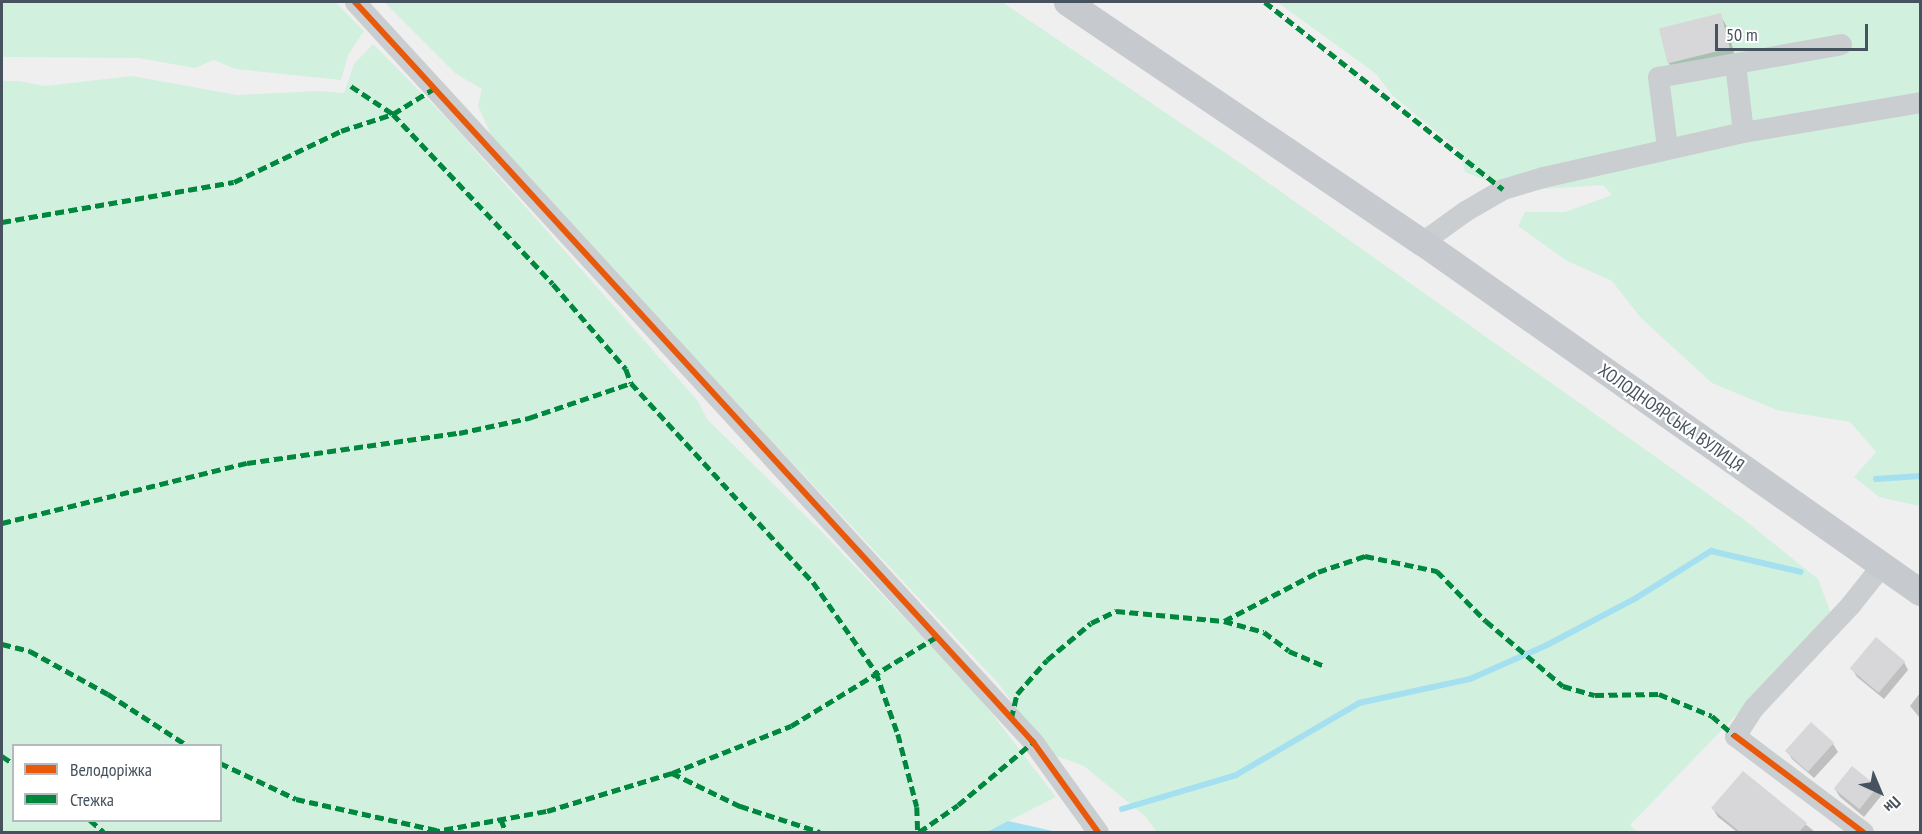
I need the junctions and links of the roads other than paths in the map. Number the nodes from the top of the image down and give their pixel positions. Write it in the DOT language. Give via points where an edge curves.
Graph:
graph roads {
  1 [pos="356,2"];
  2 [pos="1067,2"];
  3 [pos="1841,44"];
  4 [pos="1735,63"];
  5 [pos="1920,102"];
  6 [pos="1743,132"];
  7 [pos="1667,147"];
  8 [pos="1422,242"];
  9 [pos="1881,566"];
  10 [pos="1920,592"];
  11 [pos="1098,832"];
  12 [pos="1863,832"];
  1 -- 11 [label="street" via="1033,742"];
  2 -- 8 [label="main road, ХОЛОДНОЯРСЬКА ВУЛИЦЯ"];
  3 -- 4 [label="street"];
  4 -- 6 [label="street"];
  4 -- 7 [label="street" via="1658,77"];
  5 -- 6 [label="street"];
  6 -- 7 [label="street"];
  7 -- 8 [label="street" via="1503,189"];
  8 -- 9 [label="main road, ХОЛОДНОЯРСЬКА ВУЛИЦЯ"];
  9 -- 10 [label="main road, ХОЛОДНОЯРСЬКА ВУЛИЦЯ"];
  9 -- 12 [label="street" via="1850,605 1754,707 1735,736"];
}
